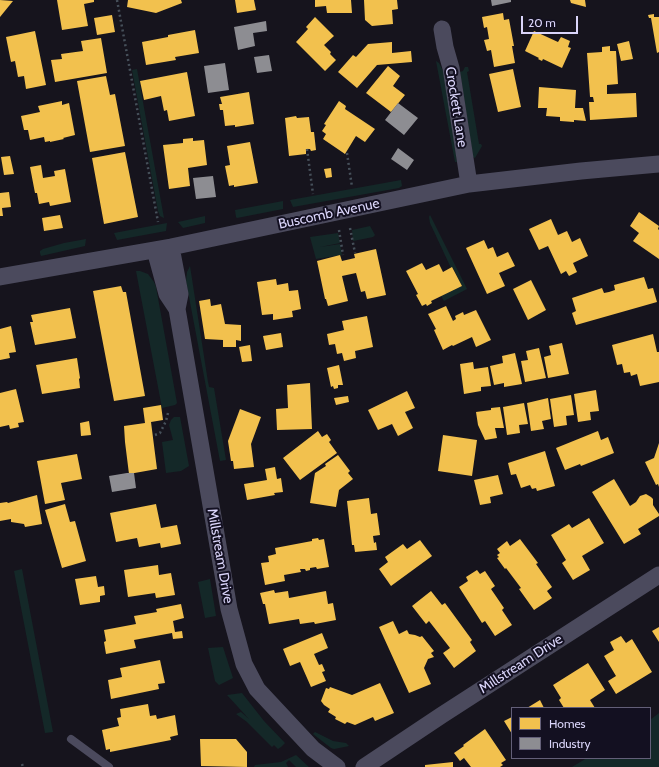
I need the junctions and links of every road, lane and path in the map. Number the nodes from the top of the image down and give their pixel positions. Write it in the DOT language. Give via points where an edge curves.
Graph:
graph roads {
  1 [pos="117,0"];
  2 [pos="442,29"];
  3 [pos="307,149"];
  4 [pos="346,153"];
  5 [pos="659,164"];
  6 [pos="469,184"];
  7 [pos="352,187"];
  8 [pos="313,194"];
  9 [pos="158,222"];
  10 [pos="350,228"];
  11 [pos="339,230"];
  12 [pos="171,247"];
  13 [pos="154,250"];
  14 [pos="355,254"];
  15 [pos="344,255"];
  16 [pos="0,277"];
  17 [pos="177,309"];
  18 [pos="168,413"];
  19 [pos="155,435"];
  20 [pos="659,575"];
  21 [pos="71,739"];
  22 [pos="109,767"];
  23 [pos="337,767"];
  24 [pos="364,767"];
  1 -- 9 [label="path"];
  2 -- 6 [label="street, Crockett Lane" via="451,68"];
  3 -- 8 [label="path"];
  4 -- 7 [label="path"];
  5 -- 6 [label="street, Buscomb Avenue"];
  6 -- 12 [label="street, Buscomb Avenue"];
  10 -- 14 [label="path"];
  11 -- 15 [label="path"];
  12 -- 13 [label="street, Buscomb Avenue"];
  12 -- 17 [label="street, Millstream Drive" via="180,294"];
  13 -- 16 [label="street, Buscomb Avenue"];
  13 -- 17 [label="street, Millstream Drive" via="167,294"];
  17 -- 23 [label="street, Millstream Drive" via="229,610 244,664 257,689 313,749"];
  18 -- 19 [label="path" via="160,433"];
  20 -- 24 [label="street, Millstream Drive"];
  21 -- 22 [label="lane"];
}
